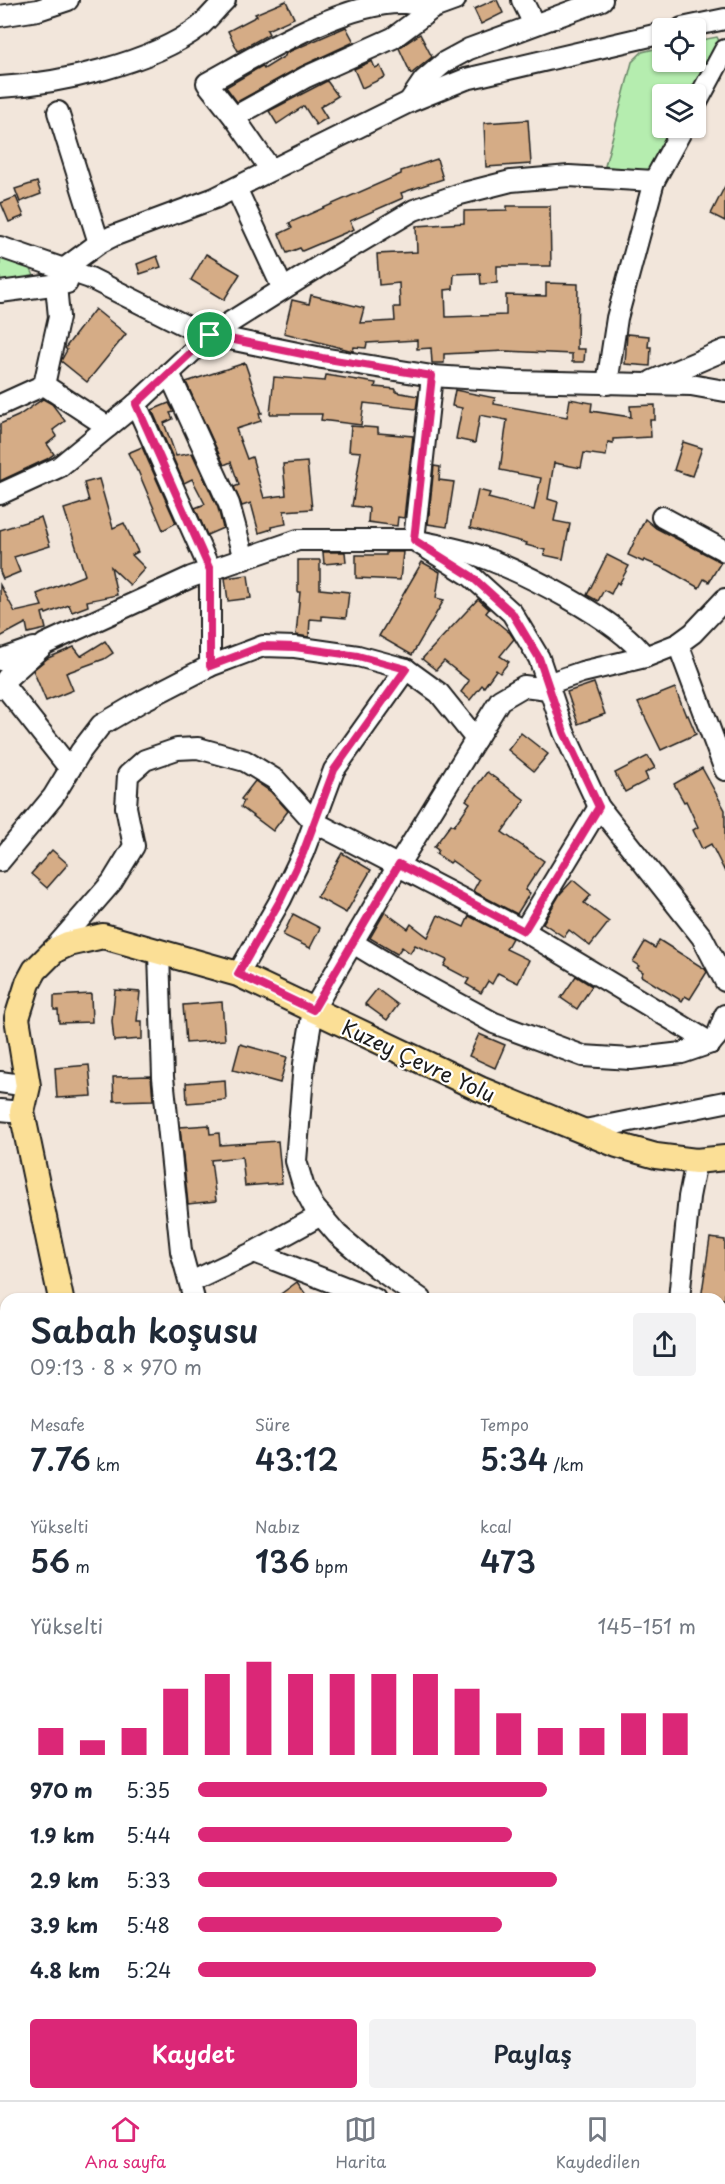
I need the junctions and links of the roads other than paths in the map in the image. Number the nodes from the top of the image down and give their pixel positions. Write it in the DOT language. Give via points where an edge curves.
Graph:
graph roads {
  1 [pos="68,0"];
  2 [pos="225,0"];
  3 [pos="455,0"];
  4 [pos="522,0"];
  5 [pos="602,0"];
  6 [pos="433,8"];
  7 [pos="0,16"];
  8 [pos="725,19"];
  9 [pos="706,23"];
  10 [pos="534,24"];
  11 [pos="652,36"];
  12 [pos="725,50"];
  13 [pos="706,85"];
  14 [pos="0,87"];
  15 [pos="409,102"];
  16 [pos="58,112"];
  17 [pos="234,117"];
  18 [pos="678,138"];
  19 [pos="271,170"];
  20 [pos="654,181"];
  21 [pos="236,188"];
  22 [pos="99,243"];
  23 [pos="0,247"];
  24 [pos="61,277"];
  25 [pos="283,289"];
  26 [pos="0,292"];
  27 [pos="210,335"];
  28 [pos="725,350"];
  29 [pos="725,366"];
  30 [pos="169,373"];
  31 [pos="432,376"];
  32 [pos="646,383"];
  33 [pos="606,384"];
  34 [pos="44,385"];
  35 [pos="725,391"];
  36 [pos="136,404"];
  37 [pos="0,405"];
  38 [pos="108,427"];
  39 [pos="0,494"];
  40 [pos="662,517"];
  41 [pos="414,540"];
  42 [pos="725,551"];
  43 [pos="244,559"];
  44 [pos="210,570"];
  45 [pos="725,600"];
  46 [pos="45,644"];
  47 [pos="678,644"];
  48 [pos="645,657"];
  49 [pos="0,660"];
  50 [pos="210,666"];
  51 [pos="406,669"];
  52 [pos="1,686"];
  53 [pos="548,689"];
  54 [pos="476,739"];
  55 [pos="70,769"];
  56 [pos="725,770"];
  57 [pos="599,807"];
  58 [pos="314,822"];
  59 [pos="0,861"];
  60 [pos="399,864"];
  61 [pos="524,931"];
  62 [pos="353,944"];
  63 [pos="716,944"];
  64 [pos="159,953"];
  65 [pos="45,958"];
  66 [pos="238,974"];
  67 [pos="725,981"];
  68 [pos="313,1010"];
  69 [pos="725,1016"];
  70 [pos="711,1043"];
  71 [pos="0,1082"];
  72 [pos="28,1086"];
  73 [pos="725,1102"];
  74 [pos="11,1111"];
  75 [pos="580,1131"];
  76 [pos="725,1158"];
  77 [pos="696,1161"];
  78 [pos="321,1215"];
  79 [pos="254,1252"];
  80 [pos="192,1291"];
  81 [pos="59,1293"];
  82 [pos="359,1293"];
  83 [pos="412,1293"];
  84 [pos="680,1293"];
  1 -- 7 [label="street"];
  2 -- 14 [label="street" via="199,27 158,50 96,71"];
  3 -- 6 [label="street"];
  4 -- 10 [label="street"];
  5 -- 10 [label="street"];
  6 -- 17 [label="street" via="393,38 306,77"];
  6 -- 17 [label="street" via="405,3 362,8 306,28 207,83"];
  8 -- 9 [label="street"];
  10 -- 15 [label="street" via="446,62 423,80"];
  11 -- 15 [label="street" via="466,79"];
  12 -- 13 [label="street"];
  15 -- 19 [label="street"];
  16 -- 22 [label="street"];
  17 -- 19 [label="street"];
  18 -- 20 [label="street"];
  19 -- 21 [label="street"];
  20 -- 25 [label="street" via="569,177 511,181 460,194 414,210"];
  20 -- 33 [label="street" via="616,318"];
  21 -- 22 [label="street"];
  21 -- 25 [label="street"];
  22 -- 24 [label="street"];
  23 -- 24 [label="street"];
  24 -- 26 [label="street"];
  24 -- 27 [label="street" via="90,278"];
  24 -- 34 [label="street" via="59,317"];
  25 -- 27 [label="street"];
  27 -- 30 [label="street"];
  27 -- 31 [label="street"];
  28 -- 32 [label="street"];
  29 -- 32 [label="street" via="677,373"];
  30 -- 36 [label="street"];
  30 -- 43 [label="street" via="230,504"];
  31 -- 33 [label="street"];
  31 -- 41 [label="street"];
  32 -- 33 [label="street"];
  32 -- 35 [label="street"];
  34 -- 37 [label="street"];
  34 -- 38 [label="street"];
  36 -- 38 [label="street"];
  36 -- 44 [label="street"];
  38 -- 39 [label="street" via="59,467"];
  40 -- 42 [label="street"];
  41 -- 43 [label="street" via="298,540"];
  41 -- 48 [label="street" via="476,555 520,574 627,635"];
  41 -- 53 [label="street" via="471,576 512,613 539,658"];
  43 -- 44 [label="street"];
  44 -- 46 [label="street"];
  44 -- 50 [label="street"];
  45 -- 47 [label="street"];
  46 -- 49 [label="street"];
  46 -- 52 [label="street"];
  47 -- 48 [label="street"];
  47 -- 56 [label="street"];
  48 -- 53 [label="street" via="582,672 550,683"];
  50 -- 51 [label="street" via="263,646 358,656"];
  50 -- 55 [label="street" via="101,725"];
  51 -- 54 [label="street" via="439,693"];
  51 -- 58 [label="street" via="334,770"];
  52 -- 55 [label="street"];
  53 -- 54 [label="street" via="524,686 500,700"];
  53 -- 57 [label="street"];
  54 -- 60 [label="street"];
  55 -- 59 [label="street" via="53,797"];
  57 -- 61 [label="street"];
  57 -- 63 [label="street" via="671,897"];
  58 -- 60 [label="street"];
  58 -- 65 [label="street" via="276,780 245,761 198,748 177,749 145,760 128,775 126,807 134,846 112,882"];
  58 -- 66 [label="street" via="290,881"];
  60 -- 61 [label="street"];
  60 -- 62 [label="street"];
  61 -- 70 [label="street"];
  62 -- 68 [label="street"];
  62 -- 70 [label="street" via="494,1023 583,1056 632,1059 682,1053"];
  63 -- 67 [label="street"];
  64 -- 65 [label="main road, Kuzey Çevre Yolu" via="103,936 68,944"];
  64 -- 66 [label="main road, Kuzey Çevre Yolu"];
  64 -- 80 [label="street" via="165,1089 181,1251"];
  65 -- 72 [label="main road, Kuzey Çevre Yolu" via="28,983 17,1018"];
  66 -- 68 [label="main road, Kuzey Çevre Yolu"];
  68 -- 75 [label="main road, Kuzey Çevre Yolu" via="480,1089"];
  68 -- 78 [label="street" via="296,1161 304,1188"];
  69 -- 70 [label="street"];
  71 -- 72 [label="street"];
  72 -- 74 [label="main road, Kuzey Çevre Yolu"];
  73 -- 75 [label="street"];
  74 -- 81 [label="main road, Kuzey Çevre Yolu"];
  75 -- 77 [label="main road, Kuzey Çevre Yolu" via="656,1156"];
  76 -- 77 [label="main road, Kuzey Çevre Yolu"];
  77 -- 84 [label="street"];
  78 -- 79 [label="street"];
  78 -- 83 [label="street" via="337,1234"];
  79 -- 80 [label="street"];
  79 -- 82 [label="street"];
}
